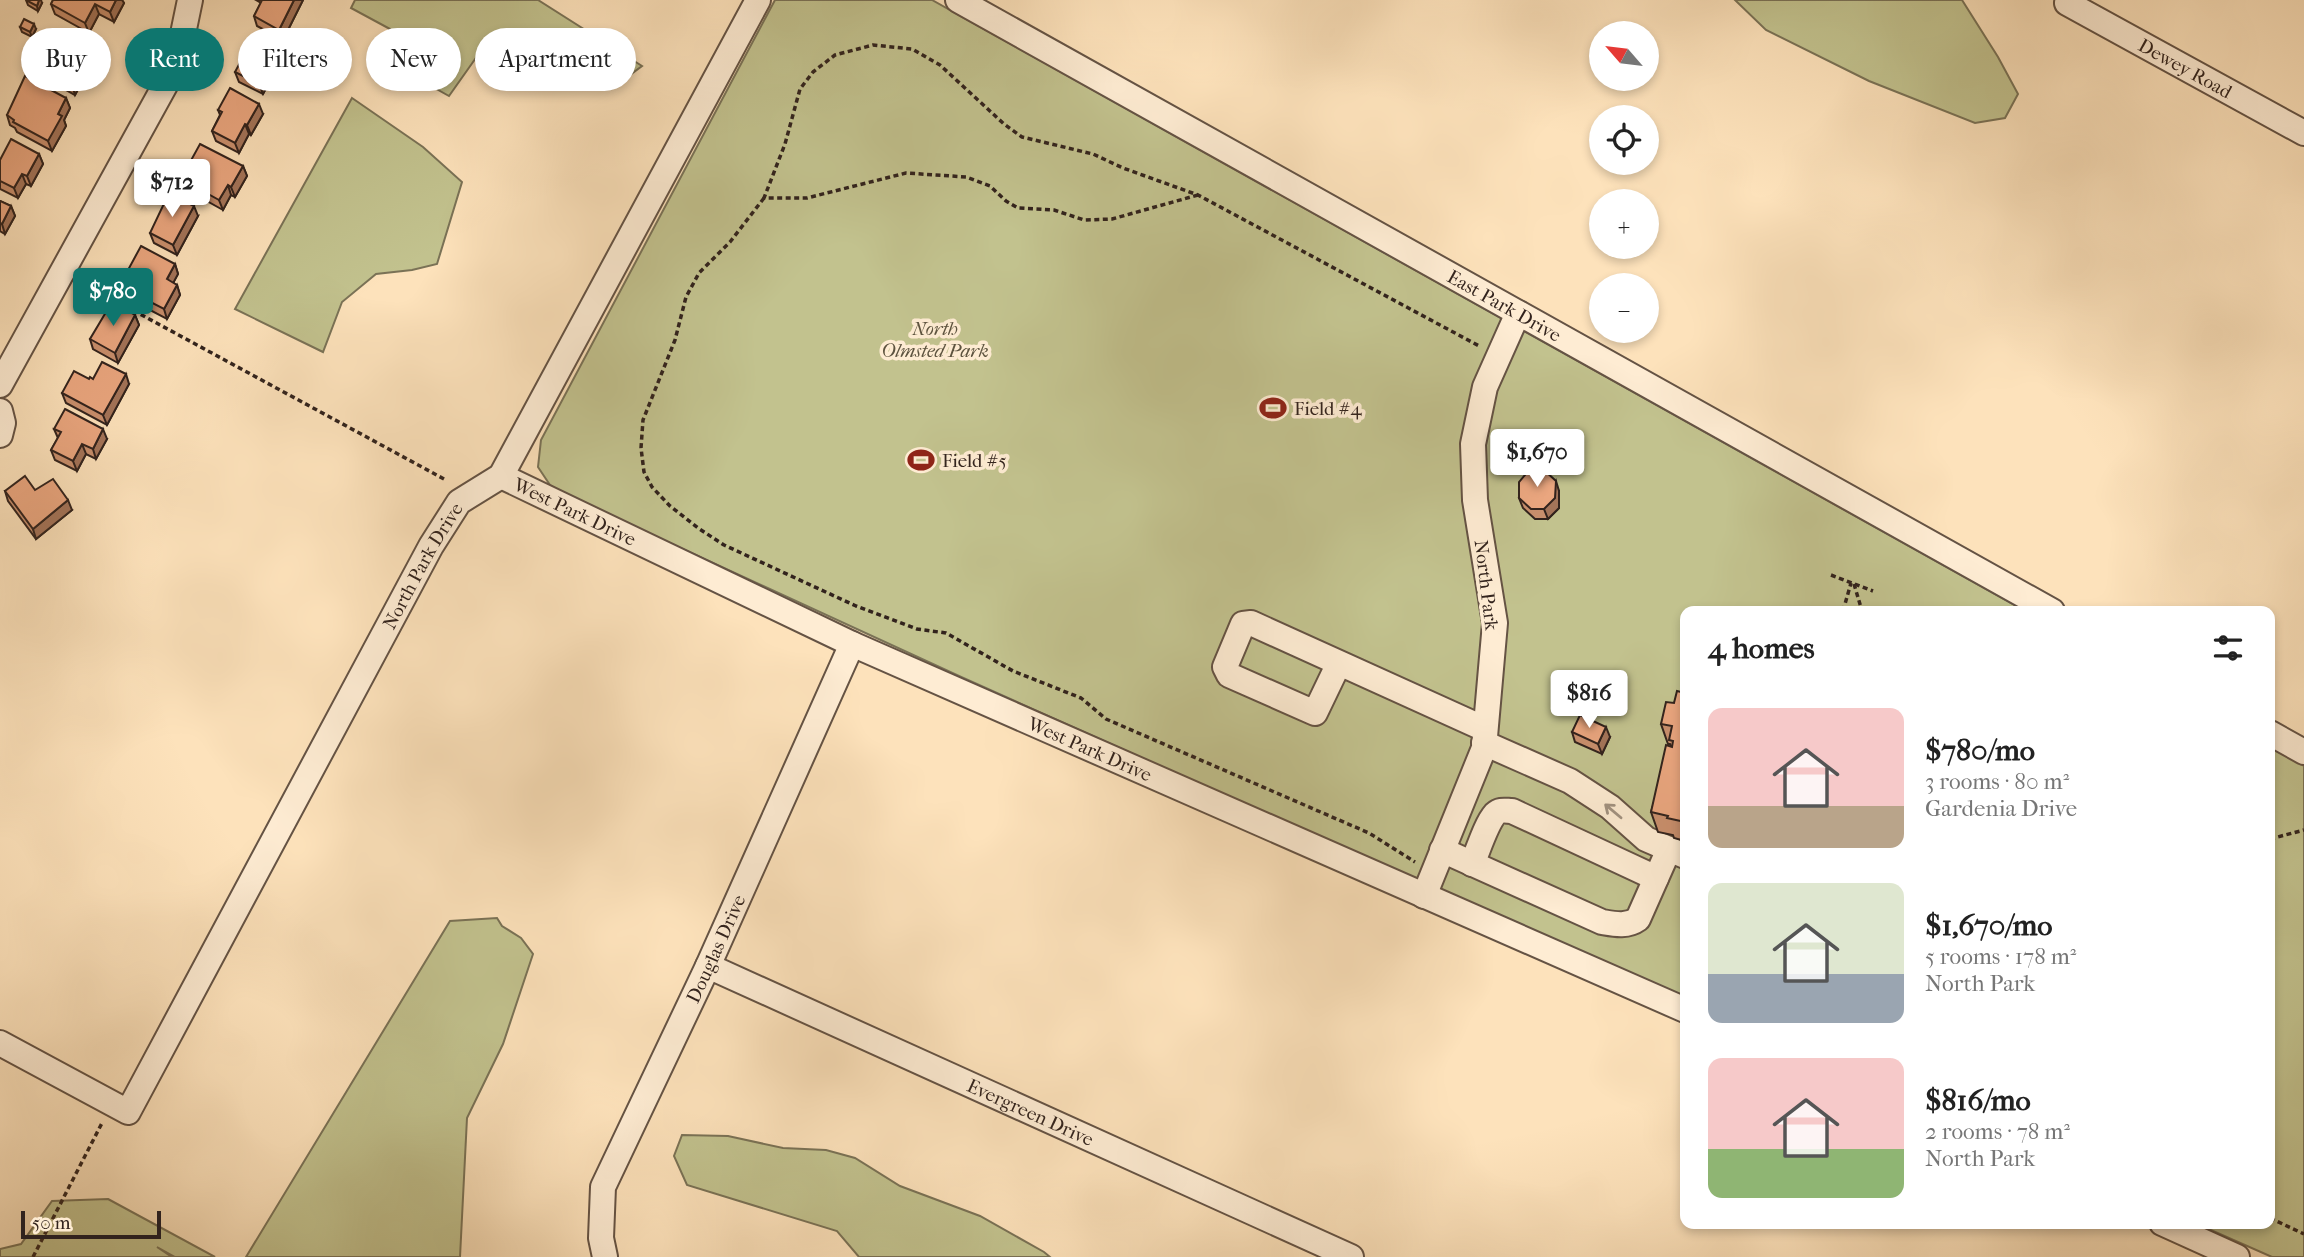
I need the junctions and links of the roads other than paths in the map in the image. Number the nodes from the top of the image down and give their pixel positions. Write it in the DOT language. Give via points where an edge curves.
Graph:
graph roads {
  1 [pos="190,0"];
  2 [pos="758,0"];
  3 [pos="958,0"];
  4 [pos="2067,3"];
  5 [pos="2304,133"];
  6 [pos="1518,313"];
  7 [pos="0,385"];
  8 [pos="0,411"];
  9 [pos="0,435"];
  10 [pos="501,476"];
  11 [pos="2043,606"];
  12 [pos="852,644"];
  13 [pos="1339,663"];
  14 [pos="1485,736"];
  15 [pos="2275,736"];
  16 [pos="2304,752"];
  17 [pos="1442,850"];
  18 [pos="1677,853"];
  19 [pos="1472,864"];
  20 [pos="1656,878"];
  21 [pos="1424,896"];
  22 [pos="708,966"];
  23 [pos="1680,1008"];
  24 [pos="0,1042"];
  25 [pos="2175,1229"];
  26 [pos="605,1257"];
  27 [pos="1351,1257"];
  28 [pos="2237,1257"];
  1 -- 7 [label="street" via="169,78"];
  2 -- 10 [label="street, North Park Drive"];
  3 -- 6 [label="street, East Park Drive"];
  4 -- 5 [label="street, Dewey Road"];
  6 -- 11 [label="street, East Park Drive"];
  6 -- 14 [label="street, North Park" via="1485,387 1473,444 1475,500 1495,623"];
  8 -- 9 [label="street"];
  10 -- 12 [label="street, West Park Drive"];
  10 -- 24 [label="street, North Park Drive" via="459,502 431,546 118,1112"];
  12 -- 21 [label="street, West Park Drive"];
  12 -- 22 [label="street, Douglas Drive"];
  13 -- 13 [label="street" via="1251,622 1243,624 1225,667 1229,675 1315,713"];
  13 -- 14 [label="street"];
  14 -- 17 [label="street, North Park"];
  18 -- 14 [label="street, one-way" via="1646,839 1610,807 1570,781"];
  15 -- 16 [label="street"];
  17 -- 19 [label="street"];
  17 -- 21 [label="street, North Park"];
  18 -- 20 [label="street"];
  19 -- 20 [label="street" via="1602,922 1621,924 1638,919"];
  19 -- 20 [label="street" via="1491,821 1503,810"];
  21 -- 23 [label="street, West Park Drive"];
  22 -- 26 [label="street, Douglas Drive" via="603,1187"];
  22 -- 27 [label="street, Evergreen Drive"];
  25 -- 28 [label="street"];
}
